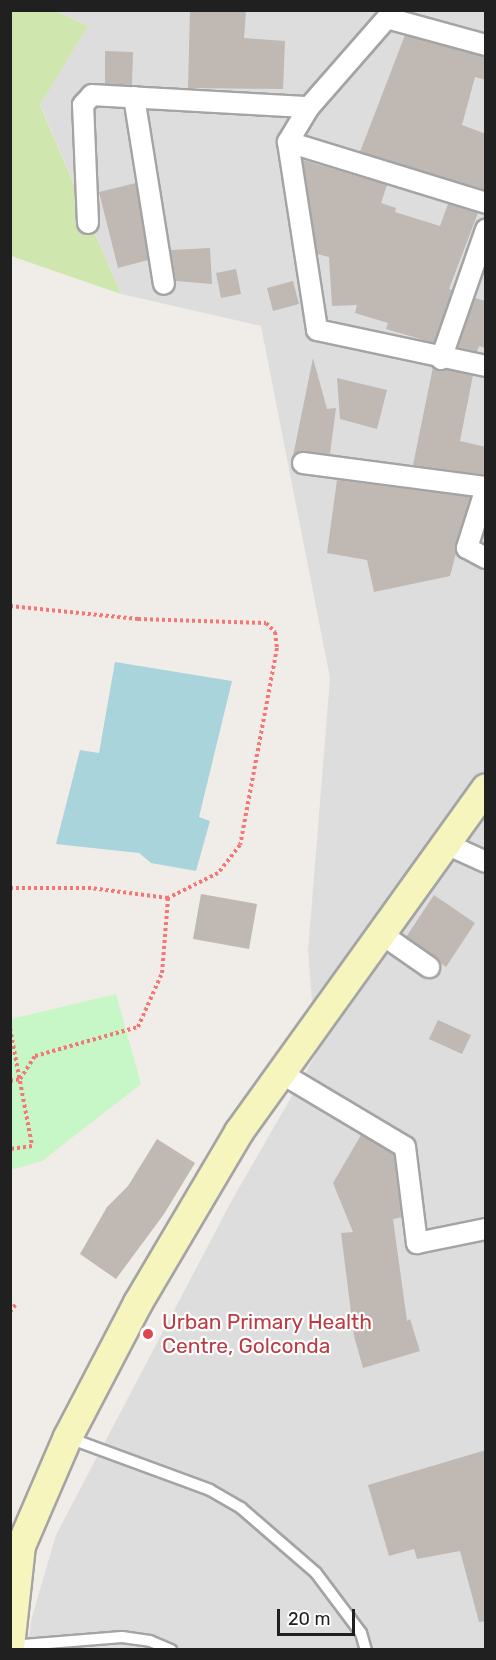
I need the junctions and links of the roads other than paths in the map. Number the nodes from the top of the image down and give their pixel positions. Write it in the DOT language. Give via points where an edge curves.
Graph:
graph roads {
  1 [pos="390,14"];
  2 [pos="486,45"];
  3 [pos="134,97"];
  4 [pos="309,106"];
  5 [pos="288,141"];
  6 [pos="486,203"];
  7 [pos="88,223"];
  8 [pos="486,230"];
  9 [pos="164,284"];
  10 [pos="441,359"];
  11 [pos="486,366"];
  12 [pos="303,464"];
  13 [pos="486,488"];
  14 [pos="486,558"];
  15 [pos="486,788"];
  16 [pos="444,843"];
  17 [pos="486,862"];
  18 [pos="380,933"];
  19 [pos="429,967"];
  20 [pos="281,1073"];
  21 [pos="486,1229"];
  22 [pos="68,1437"];
  23 [pos="11,1646"];
  24 [pos="171,1650"];
  25 [pos="366,1650"];
  1 -- 2 [label="street"];
  1 -- 4 [label="street"];
  3 -- 4 [label="street"];
  3 -- 7 [label="street" via="92,94 83,105"];
  3 -- 9 [label="street"];
  4 -- 5 [label="street"];
  5 -- 6 [label="street"];
  5 -- 10 [label="street" via="317,330"];
  8 -- 10 [label="street"];
  10 -- 11 [label="street"];
  12 -- 13 [label="street"];
  13 -- 14 [label="street" via="467,548"];
  15 -- 16 [label="street"];
  16 -- 17 [label="street"];
  16 -- 18 [label="street"];
  18 -- 19 [label="street"];
  18 -- 20 [label="street"];
  20 -- 21 [label="street" via="405,1147 417,1243"];
  20 -- 22 [label="street" via="239,1132 138,1303"];
  22 -- 23 [label="street" via="21,1546"];
  22 -- 25 [label="lane" via="210,1490 241,1508 316,1573 361,1633"];
  23 -- 24 [label="lane" via="122,1637 150,1641"];
}
